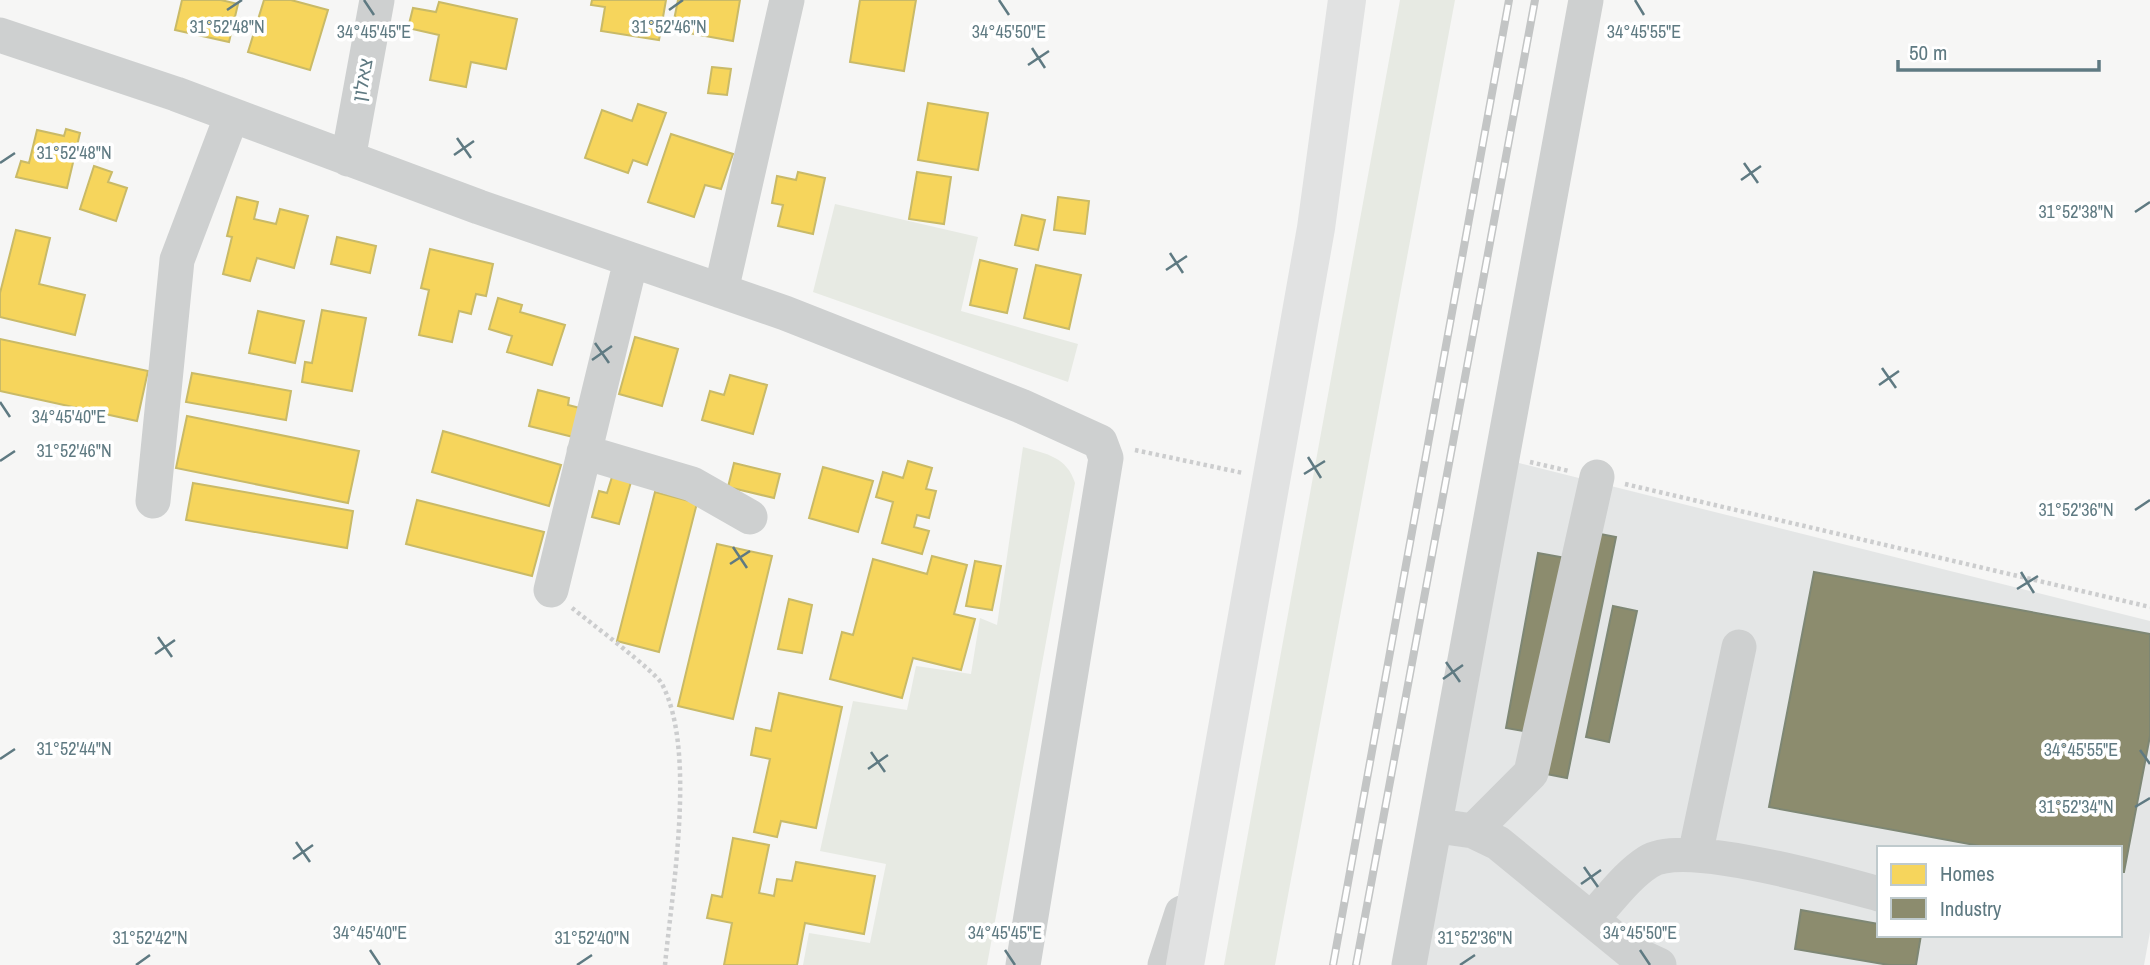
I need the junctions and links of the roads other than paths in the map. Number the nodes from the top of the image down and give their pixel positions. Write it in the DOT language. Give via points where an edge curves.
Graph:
graph roads {
  1 [pos="377,0"];
  2 [pos="787,0"];
  3 [pos="1347,0"];
  4 [pos="1586,0"];
  5 [pos="0,35"];
  6 [pos="232,115"];
  7 [pos="348,159"];
  8 [pos="631,260"];
  9 [pos="721,291"];
  10 [pos="584,452"];
  11 [pos="1597,477"];
  12 [pos="153,501"];
  13 [pos="750,517"];
  14 [pos="551,590"];
  15 [pos="1739,647"];
  16 [pos="1435,825"];
  17 [pos="1473,831"];
  18 [pos="1209,834"];
  19 [pos="1695,855"];
  20 [pos="1877,893"];
  21 [pos="1591,919"];
  22 [pos="1023,965"];
  23 [pos="1165,965"];
  24 [pos="1185,965"];
  25 [pos="1409,965"];
  26 [pos="1659,965"];
  1 -- 7 [label="street, צאלון"];
  2 -- 9 [label="street"];
  3 -- 18 [label="main road" via="1316,228"];
  4 -- 16 [label="street"];
  5 -- 6 [label="street"];
  6 -- 7 [label="street"];
  6 -- 12 [label="street" via="177,260"];
  7 -- 8 [label="street"];
  8 -- 9 [label="street"];
  8 -- 10 [label="street"];
  9 -- 22 [label="street" via="1021,406 1100,442 1105,458"];
  10 -- 13 [label="street" via="692,484"];
  10 -- 14 [label="street"];
  11 -- 17 [label="street" via="1531,773"];
  15 -- 19 [label="street"];
  16 -- 17 [label="street"];
  16 -- 25 [label="street"];
  17 -- 21 [label="street" via="1498,843"];
  18 -- 23 [label="street"];
  18 -- 24 [label="main road"];
  19 -- 20 [label="street" via="1804,874"];
  19 -- 21 [label="street" via="1650,860"];
  21 -- 26 [label="street" via="1631,952"];
}
